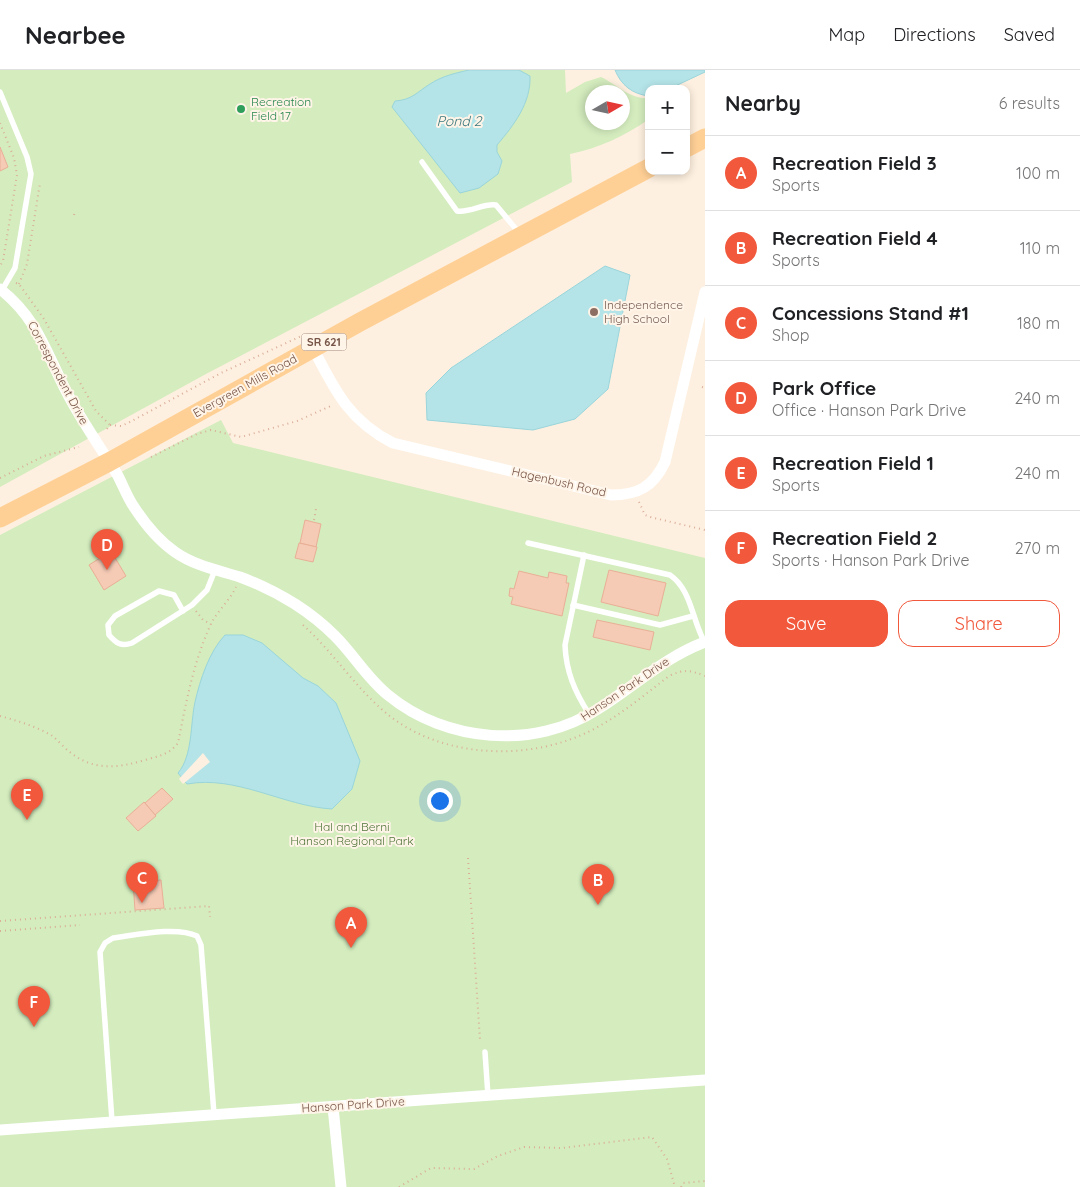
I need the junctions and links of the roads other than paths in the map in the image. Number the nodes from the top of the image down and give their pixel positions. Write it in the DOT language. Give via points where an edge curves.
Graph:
graph roads {
  1 [pos="0,92"];
  2 [pos="705,138"];
  3 [pos="690,146"];
  4 [pos="422,162"];
  5 [pos="645,170"];
  6 [pos="522,236"];
  7 [pos="1,290"];
  8 [pos="705,292"];
  9 [pos="313,339"];
  10 [pos="109,462"];
  11 [pos="0,518"];
  12 [pos="528,543"];
  13 [pos="584,555"];
  14 [pos="213,575"];
  15 [pos="573,605"];
  16 [pos="183,611"];
  17 [pos="693,616"];
  18 [pos="705,642"];
  19 [pos="589,714"];
  20 [pos="485,1052"];
  21 [pos="705,1080"];
  22 [pos="488,1096"];
  23 [pos="333,1107"];
  24 [pos="214,1114"];
  25 [pos="112,1121"];
  26 [pos="0,1130"];
  27 [pos="341,1187"];
  1 -- 7 [label="lane" via="31,174 15,268"];
  2 -- 3 [label="main road"];
  4 -- 6 [label="lane" via="457,211 496,205"];
  5 -- 6 [label="main road, Evergreen Mills Road / SR 621"];
  6 -- 9 [label="main road, Evergreen Mills Road / SR 621"];
  7 -- 10 [label="street, Correspondent Drive" via="26,314 40,335 71,401"];
  8 -- 9 [label="street, Hagenbush Road" via="665,462 650,485 627,495 611,495 393,443 373,433 354,416 335,390"];
  9 -- 10 [label="main road, Evergreen Mills Road / SR 621"];
  10 -- 11 [label="main road, Evergreen Mills Road / SR 621"];
  10 -- 14 [label="street, Hanson Park Drive" via="132,505 160,541"];
  12 -- 13 [label="lane"];
  13 -- 15 [label="lane"];
  13 -- 17 [label="lane" via="670,575 685,592"];
  14 -- 16 [label="lane" via="201,598"];
  14 -- 19 [label="street, Hanson Park Drive" via="257,584 302,609 335,636 388,696 413,713 439,724 481,736 521,736 545,732"];
  15 -- 17 [label="lane" via="660,625"];
  15 -- 19 [label="lane" via="565,658 573,687"];
  16 -- 16 [label="lane" via="125,645 115,643 108,635 108,625 115,616 159,591 174,595"];
  17 -- 18 [label="lane"];
  18 -- 19 [label="street, Hanson Park Drive" via="665,661"];
  20 -- 22 [label="lane"];
  21 -- 22 [label="street, Hanson Park Drive"];
  22 -- 23 [label="street, Hanson Park Drive"];
  23 -- 24 [label="street, Hanson Park Drive"];
  23 -- 27 [label="street"];
  24 -- 25 [label="street, Hanson Park Drive"];
  24 -- 25 [label="lane" via="201,946 197,936 176,932 113,938 105,942 100,952"];
  25 -- 26 [label="street, Hanson Park Drive"];
}
